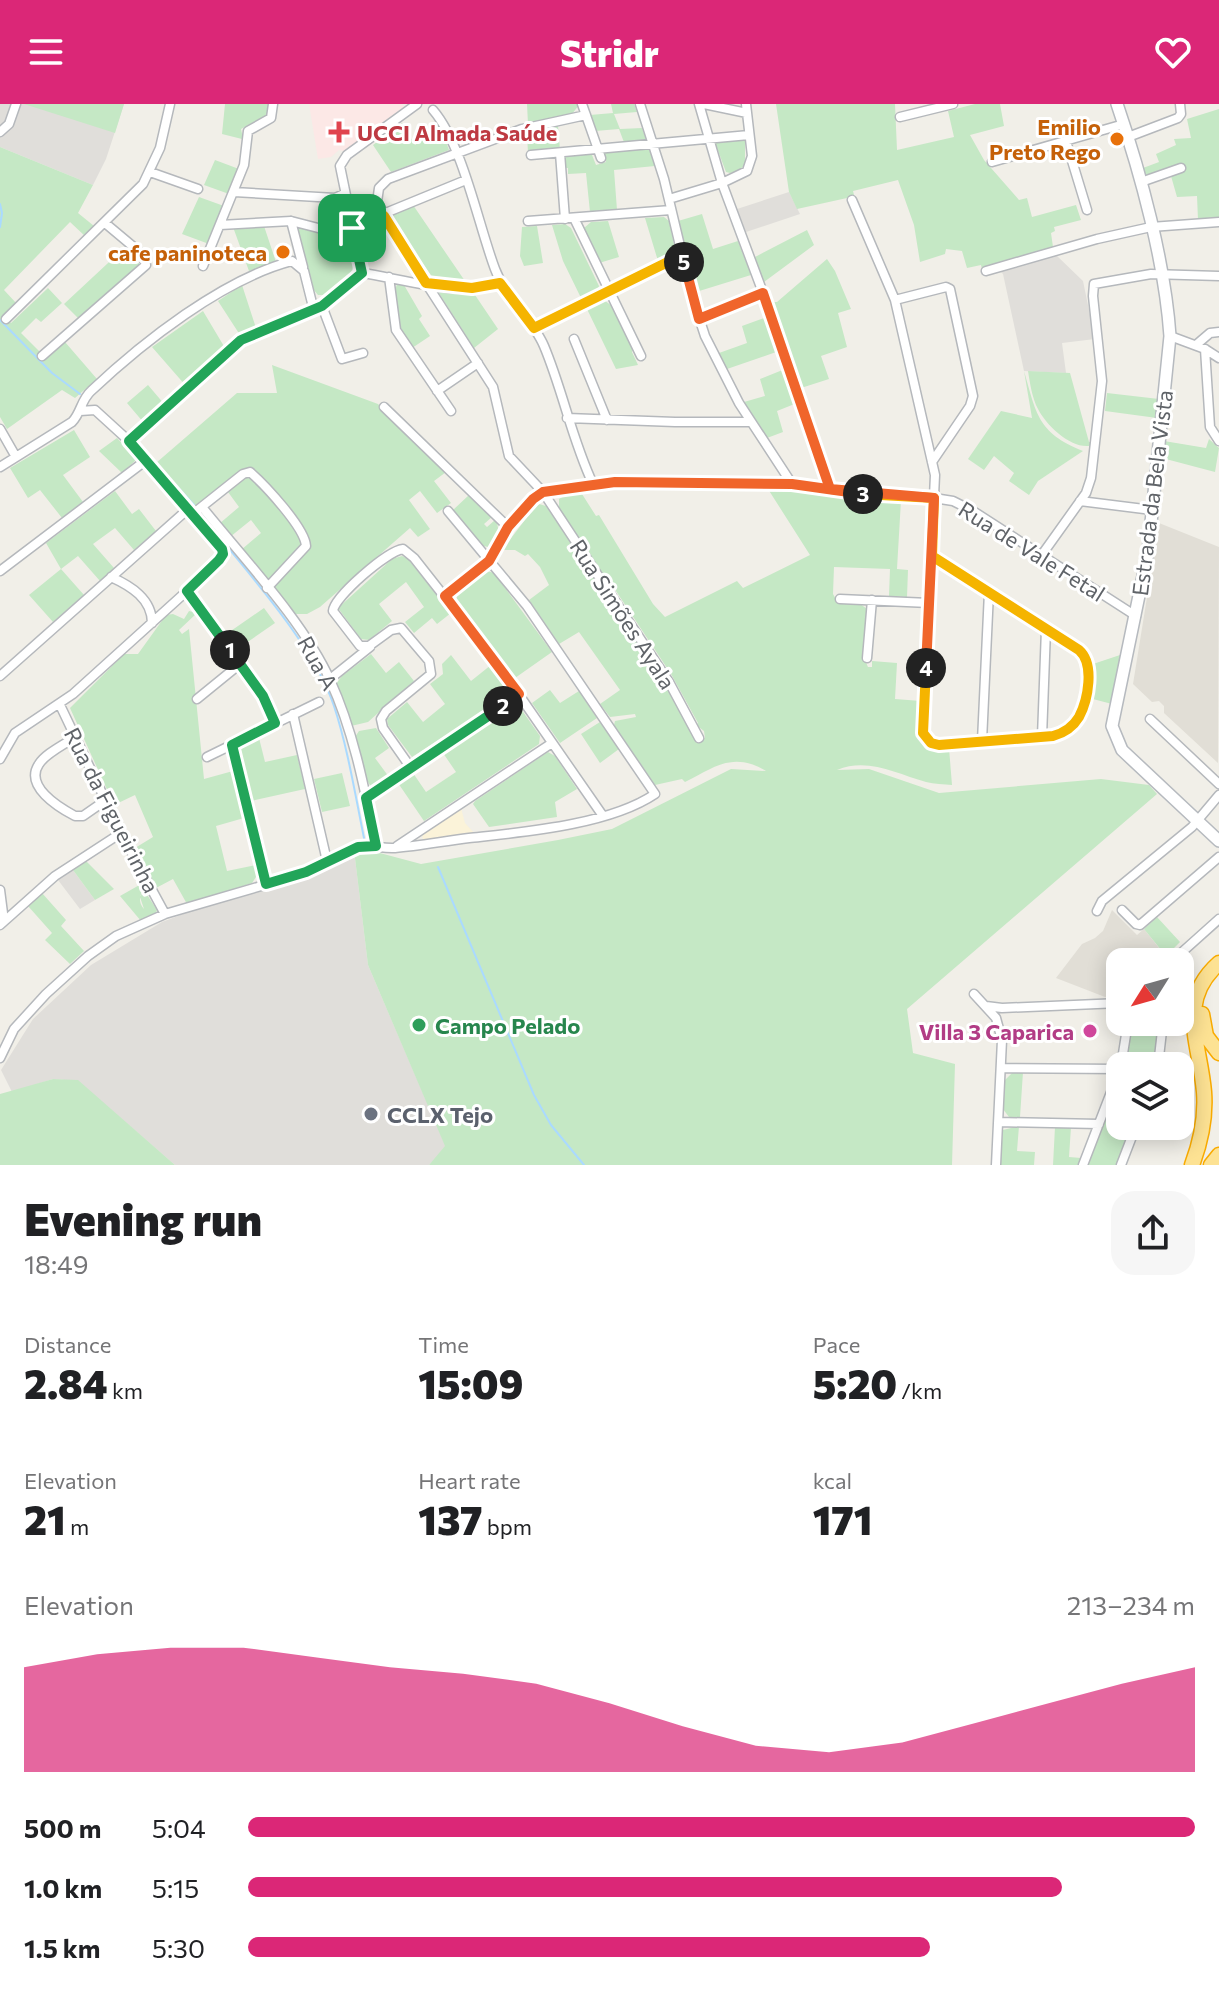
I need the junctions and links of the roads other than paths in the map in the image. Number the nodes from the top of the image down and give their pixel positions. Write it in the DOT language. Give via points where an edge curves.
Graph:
graph roads {
  1 [pos="16,104"];
  2 [pos="170,104"];
  3 [pos="273,104"];
  4 [pos="417,104"];
  5 [pos="582,104"];
  6 [pos="640,104"];
  7 [pos="702,104"];
  8 [pos="953,104"];
  9 [pos="1117,104"];
  10 [pos="1180,104"];
  11 [pos="746,108"];
  12 [pos="433,110"];
  13 [pos="586,115"];
  14 [pos="900,117"];
  15 [pos="1124,124"];
  16 [pos="0,132"];
  17 [pos="749,135"];
  18 [pos="1128,137"];
  19 [pos="708,139"];
  20 [pos="1066,141"];
  21 [pos="653,144"];
  22 [pos="560,153"];
  23 [pos="456,154"];
  24 [pos="600,154"];
  25 [pos="531,155"];
  26 [pos="992,162"];
  27 [pos="1181,168"];
  28 [pos="150,172"];
  29 [pos="466,180"];
  30 [pos="1141,182"];
  31 [pos="722,183"];
  32 [pos="198,189"];
  33 [pos="234,192"];
  34 [pos="344,194"];
  35 [pos="669,199"];
  36 [pos="852,200"];
  37 [pos="671,210"];
  38 [pos="1087,210"];
  39 [pos="384,216"];
  40 [pos="570,218"];
  41 [pos="291,221"];
  42 [pos="528,221"];
  43 [pos="1219,222"];
  44 [pos="105,223"];
  45 [pos="220,225"];
  46 [pos="1151,227"];
  47 [pos="352,228"];
  48 [pos="682,255"];
  49 [pos="203,266"];
  50 [pos="304,271"];
  51 [pos="986,271"];
  52 [pos="362,273"];
  53 [pos="1161,276"];
  54 [pos="1219,276"];
  55 [pos="389,277"];
  56 [pos="426,283"];
  57 [pos="500,283"];
  58 [pos="609,290"];
  59 [pos="763,293"];
  60 [pos="895,300"];
  61 [pos="318,308"];
  62 [pos="6,319"];
  63 [pos="699,319"];
  64 [pos="534,328"];
  65 [pos="1219,332"];
  66 [pos="1170,336"];
  67 [pos="574,339"];
  68 [pos="1200,347"];
  69 [pos="363,353"];
  70 [pos="42,356"];
  71 [pos="641,356"];
  72 [pos="1219,358"];
  73 [pos="478,363"];
  74 [pos="437,391"];
  75 [pos="384,407"];
  76 [pos="80,411"];
  77 [pos="451,411"];
  78 [pos="567,418"];
  79 [pos="607,420"];
  80 [pos="751,422"];
  81 [pos="0,429"];
  82 [pos="129,441"];
  83 [pos="1219,441"];
  84 [pos="16,457"];
  85 [pos="145,461"];
  86 [pos="932,462"];
  87 [pos="0,467"];
  88 [pos="593,484"];
  89 [pos="792,484"];
  90 [pos="830,489"];
  91 [pos="543,492"];
  92 [pos="934,498"];
  93 [pos="1080,501"];
  94 [pos="202,507"];
  95 [pos="1152,510"];
  96 [pos="188,511"];
  97 [pos="448,511"];
  98 [pos="508,527"];
  99 [pos="932,556"];
  100 [pos="1041,556"];
  101 [pos="489,561"];
  102 [pos="0,571"];
  103 [pos="111,577"];
  104 [pos="267,588"];
  105 [pos="187,591"];
  106 [pos="989,592"];
  107 [pos="445,596"];
  108 [pos="840,599"];
  109 [pos="872,600"];
  110 [pos="929,603"];
  111 [pos="1136,616"];
  112 [pos="152,623"];
  113 [pos="1046,629"];
  114 [pos="374,644"];
  115 [pos="867,658"];
  116 [pos="240,664"];
  117 [pos="0,676"];
  118 [pos="330,679"];
  119 [pos="519,694"];
  120 [pos="197,699"];
  121 [pos="319,702"];
  122 [pos="60,705"];
  123 [pos="293,714"];
  124 [pos="1150,719"];
  125 [pos="275,723"];
  126 [pos="75,737"];
  127 [pos="1042,737"];
  128 [pos="699,738"];
  129 [pos="982,741"];
  130 [pos="552,743"];
  131 [pos="232,745"];
  132 [pos="207,757"];
  133 [pos="0,759"];
  134 [pos="411,768"];
  135 [pos="1219,784"];
  136 [pos="1219,795"];
  137 [pos="366,798"];
  138 [pos="106,800"];
  139 [pos="603,816"];
  140 [pos="1198,821"];
  141 [pos="121,833"];
  142 [pos="1219,841"];
  143 [pos="376,846"];
  144 [pos="395,848"];
  145 [pos="1219,857"];
  146 [pos="327,861"];
  147 [pos="266,884"];
  148 [pos="0,890"];
  149 [pos="1122,910"];
  150 [pos="1097,911"];
  151 [pos="165,914"];
  152 [pos="1219,919"];
  153 [pos="2,923"];
  154 [pos="1186,948"];
  155 [pos="1219,963"];
  156 [pos="1219,976"];
  157 [pos="974,994"];
  158 [pos="1106,1004"];
  159 [pos="985,1006"];
  160 [pos="1219,1053"];
  161 [pos="0,1058"];
  162 [pos="1001,1068"];
  163 [pos="1106,1068"];
  164 [pos="1106,1105"];
  165 [pos="998,1122"];
  166 [pos="1099,1124"];
  167 [pos="1131,1140"];
  168 [pos="1219,1155"];
  169 [pos="996,1165"];
  170 [pos="1083,1165"];
  171 [pos="1121,1165"];
  172 [pos="1192,1165"];
  173 [pos="1211,1165"];
  1 -- 16 [label="street"];
  2 -- 28 [label="street"];
  3 -- 33 [label="street" via="271,118 248,131"];
  4 -- 34 [label="street" via="343,160"];
  5 -- 13 [label="street"];
  6 -- 21 [label="street"];
  7 -- 11 [label="street"];
  7 -- 19 [label="street"];
  8 -- 14 [label="street"];
  9 -- 15 [label="street, Estrada da Bela Vista"];
  10 -- 18 [label="street" via="1178,118"];
  11 -- 17 [label="street"];
  12 -- 23 [label="street"];
  13 -- 23 [label="street" via="522,129"];
  13 -- 24 [label="street"];
  15 -- 18 [label="street, Estrada da Bela Vista"];
  15 -- 20 [label="street"];
  17 -- 19 [label="street"];
  17 -- 31 [label="street" via="750,167"];
  18 -- 30 [label="street, Estrada da Bela Vista"];
  19 -- 21 [label="street"];
  19 -- 31 [label="street"];
  20 -- 26 [label="street"];
  20 -- 38 [label="street"];
  21 -- 24 [label="street"];
  21 -- 35 [label="street"];
  22 -- 24 [label="street"];
  22 -- 25 [label="street"];
  22 -- 40 [label="street"];
  23 -- 29 [label="street"];
  23 -- 39 [label="street" via="383,182 377,202"];
  27 -- 30 [label="street"];
  28 -- 32 [label="street"];
  28 -- 44 [label="street"];
  29 -- 39 [label="street"];
  29 -- 57 [label="street"];
  30 -- 46 [label="street, Estrada da Bela Vista"];
  31 -- 35 [label="street"];
  31 -- 59 [label="street"];
  33 -- 34 [label="street" via="335,198"];
  33 -- 45 [label="street"];
  34 -- 47 [label="street"];
  35 -- 37 [label="street"];
  36 -- 60 [label="street"];
  37 -- 40 [label="street"];
  37 -- 48 [label="street"];
  39 -- 47 [label="street"];
  39 -- 56 [label="street, Rua Simões Ayala"];
  40 -- 42 [label="street"];
  40 -- 58 [label="street"];
  41 -- 45 [label="street"];
  41 -- 47 [label="street" via="333,231"];
  41 -- 50 [label="street"];
  43 -- 46 [label="street"];
  44 -- 62 [label="street"];
  44 -- 70 [label="street" via="142,254 146,265"];
  45 -- 49 [label="street"];
  46 -- 51 [label="street"];
  46 -- 53 [label="street, Estrada da Bela Vista"];
  47 -- 52 [label="street"];
  48 -- 58 [label="street"];
  48 -- 63 [label="street"];
  50 -- 61 [label="street"];
  50 -- 76 [label="street" via="292,261 240,280 148,342 88,393"];
  52 -- 55 [label="street"];
  52 -- 61 [label="street"];
  53 -- 54 [label="street"];
  53 -- 66 [label="street, Estrada da Bela Vista"];
  53 -- 93 [label="street" via="1098,282 1093,287 1102,381 1091,478"];
  55 -- 56 [label="street"];
  55 -- 74 [label="street" via="396,330"];
  56 -- 57 [label="street" via="472,288"];
  56 -- 73 [label="street, Rua Simões Ayala"];
  57 -- 64 [label="street"];
  58 -- 64 [label="street"];
  58 -- 71 [label="street"];
  59 -- 63 [label="street"];
  59 -- 90 [label="street"];
  60 -- 86 [label="street"];
  60 -- 86 [label="street" via="950,289 973,396"];
  61 -- 69 [label="street" via="342,359"];
  61 -- 82 [label="street" via="241,340"];
  63 -- 80 [label="street"];
  64 -- 78 [label="street"];
  65 -- 68 [label="street" via="1210,333"];
  66 -- 68 [label="street"];
  66 -- 95 [label="street, Estrada da Bela Vista"];
  67 -- 79 [label="street"];
  68 -- 72 [label="street"];
  68 -- 83 [label="street" via="1210,427"];
  73 -- 74 [label="street"];
  73 -- 91 [label="street, Rua Simões Ayala" via="493,387 509,456"];
  74 -- 77 [label="street"];
  75 -- 98 [label="street"];
  76 -- 82 [label="street" via="95,410"];
  76 -- 84 [label="street" via="57,433"];
  78 -- 79 [label="street"];
  78 -- 88 [label="street"];
  79 -- 80 [label="street"];
  80 -- 89 [label="street"];
  81 -- 84 [label="street"];
  82 -- 85 [label="street"];
  84 -- 87 [label="street"];
  85 -- 96 [label="street"];
  85 -- 102 [label="street"];
  86 -- 92 [label="street"];
  88 -- 89 [label="street, Rua de Vale Fetal"];
  88 -- 91 [label="street, Rua de Vale Fetal"];
  89 -- 90 [label="street, Rua de Vale Fetal"];
  90 -- 92 [label="street, Rua de Vale Fetal"];
  91 -- 98 [label="street"];
  91 -- 128 [label="street, Rua Simões Ayala" via="669,682"];
  92 -- 99 [label="street"];
  92 -- 100 [label="street, Rua de Vale Fetal" via="973,511"];
  93 -- 95 [label="street"];
  93 -- 100 [label="street"];
  94 -- 96 [label="street"];
  94 -- 104 [label="street, Rua A"];
  94 -- 104 [label="street" via="250,472 288,514 306,546"];
  95 -- 111 [label="street, Estrada da Bela Vista"];
  96 -- 103 [label="street"];
  96 -- 105 [label="street" via="223,554"];
  97 -- 101 [label="street"];
  98 -- 101 [label="street"];
  99 -- 106 [label="street"];
  99 -- 110 [label="street"];
  100 -- 111 [label="street, Rua de Vale Fetal"];
  101 -- 107 [label="street"];
  101 -- 139 [label="street" via="527,606 655,794"];
  103 -- 112 [label="street" via="143,598"];
  103 -- 117 [label="street"];
  104 -- 118 [label="street, Rua A" via="310,643"];
  105 -- 112 [label="street"];
  105 -- 116 [label="street"];
  106 -- 113 [label="street"];
  106 -- 129 [label="street"];
  107 -- 114 [label="street" via="409,552 388,554 333,607 360,646"];
  107 -- 119 [label="street"];
  108 -- 109 [label="street"];
  109 -- 110 [label="street"];
  109 -- 115 [label="street"];
  110 -- 129 [label="street" via="923,733 939,745"];
  111 -- 140 [label="street, Estrada da Bela Vista" via="1113,736"];
  112 -- 122 [label="street"];
  113 -- 127 [label="street"];
  113 -- 127 [label="street" via="1083,653 1089,670 1076,721 1059,734"];
  114 -- 118 [label="street"];
  114 -- 134 [label="street" via="401,628 432,667 427,679 381,719"];
  116 -- 120 [label="street"];
  116 -- 125 [label="street"];
  118 -- 137 [label="street, Rua A"];
  119 -- 130 [label="street"];
  119 -- 134 [label="street"];
  121 -- 123 [label="street"];
  122 -- 126 [label="street, Rua da Figueirinha"];
  122 -- 133 [label="street" via="15,733"];
  123 -- 125 [label="street"];
  123 -- 146 [label="street"];
  124 -- 135 [label="street"];
  125 -- 131 [label="street"];
  126 -- 138 [label="street, Rua da Figueirinha"];
  126 -- 138 [label="street" via="40,762 36,786 75,816"];
  127 -- 129 [label="street"];
  130 -- 139 [label="street"];
  130 -- 144 [label="street"];
  131 -- 132 [label="street"];
  131 -- 147 [label="street"];
  134 -- 137 [label="street"];
  136 -- 140 [label="street"];
  137 -- 143 [label="street, Rua A"];
  138 -- 141 [label="street, Rua da Figueirinha"];
  139 -- 144 [label="street"];
  140 -- 142 [label="street, Estrada da Bela Vista"];
  140 -- 150 [label="street" via="1102,901"];
  141 -- 151 [label="street, Rua da Figueirinha"];
  141 -- 153 [label="street" via="55,876"];
  143 -- 144 [label="street"];
  143 -- 146 [label="street" via="358,847"];
  145 -- 149 [label="street" via="1140,925"];
  146 -- 147 [label="street"];
  147 -- 151 [label="street"];
  148 -- 153 [label="street"];
  151 -- 161 [label="street" via="116,936 70,971 19,1022"];
  152 -- 154 [label="street"];
  155 -- 172 [label="highway" via="1199,986 1193,1012 1204,1114"];
  156 -- 160 [label="highway" via="1201,1010 1206,1036"];
  157 -- 159 [label="street"];
  158 -- 159 [label="street"];
  159 -- 162 [label="street" via="1001,1033"];
  162 -- 163 [label="street"];
  162 -- 165 [label="street"];
  164 -- 166 [label="street"];
  165 -- 166 [label="street"];
  165 -- 169 [label="street"];
  166 -- 170 [label="street"];
  167 -- 171 [label="street"];
  168 -- 173 [label="highway"];
}
